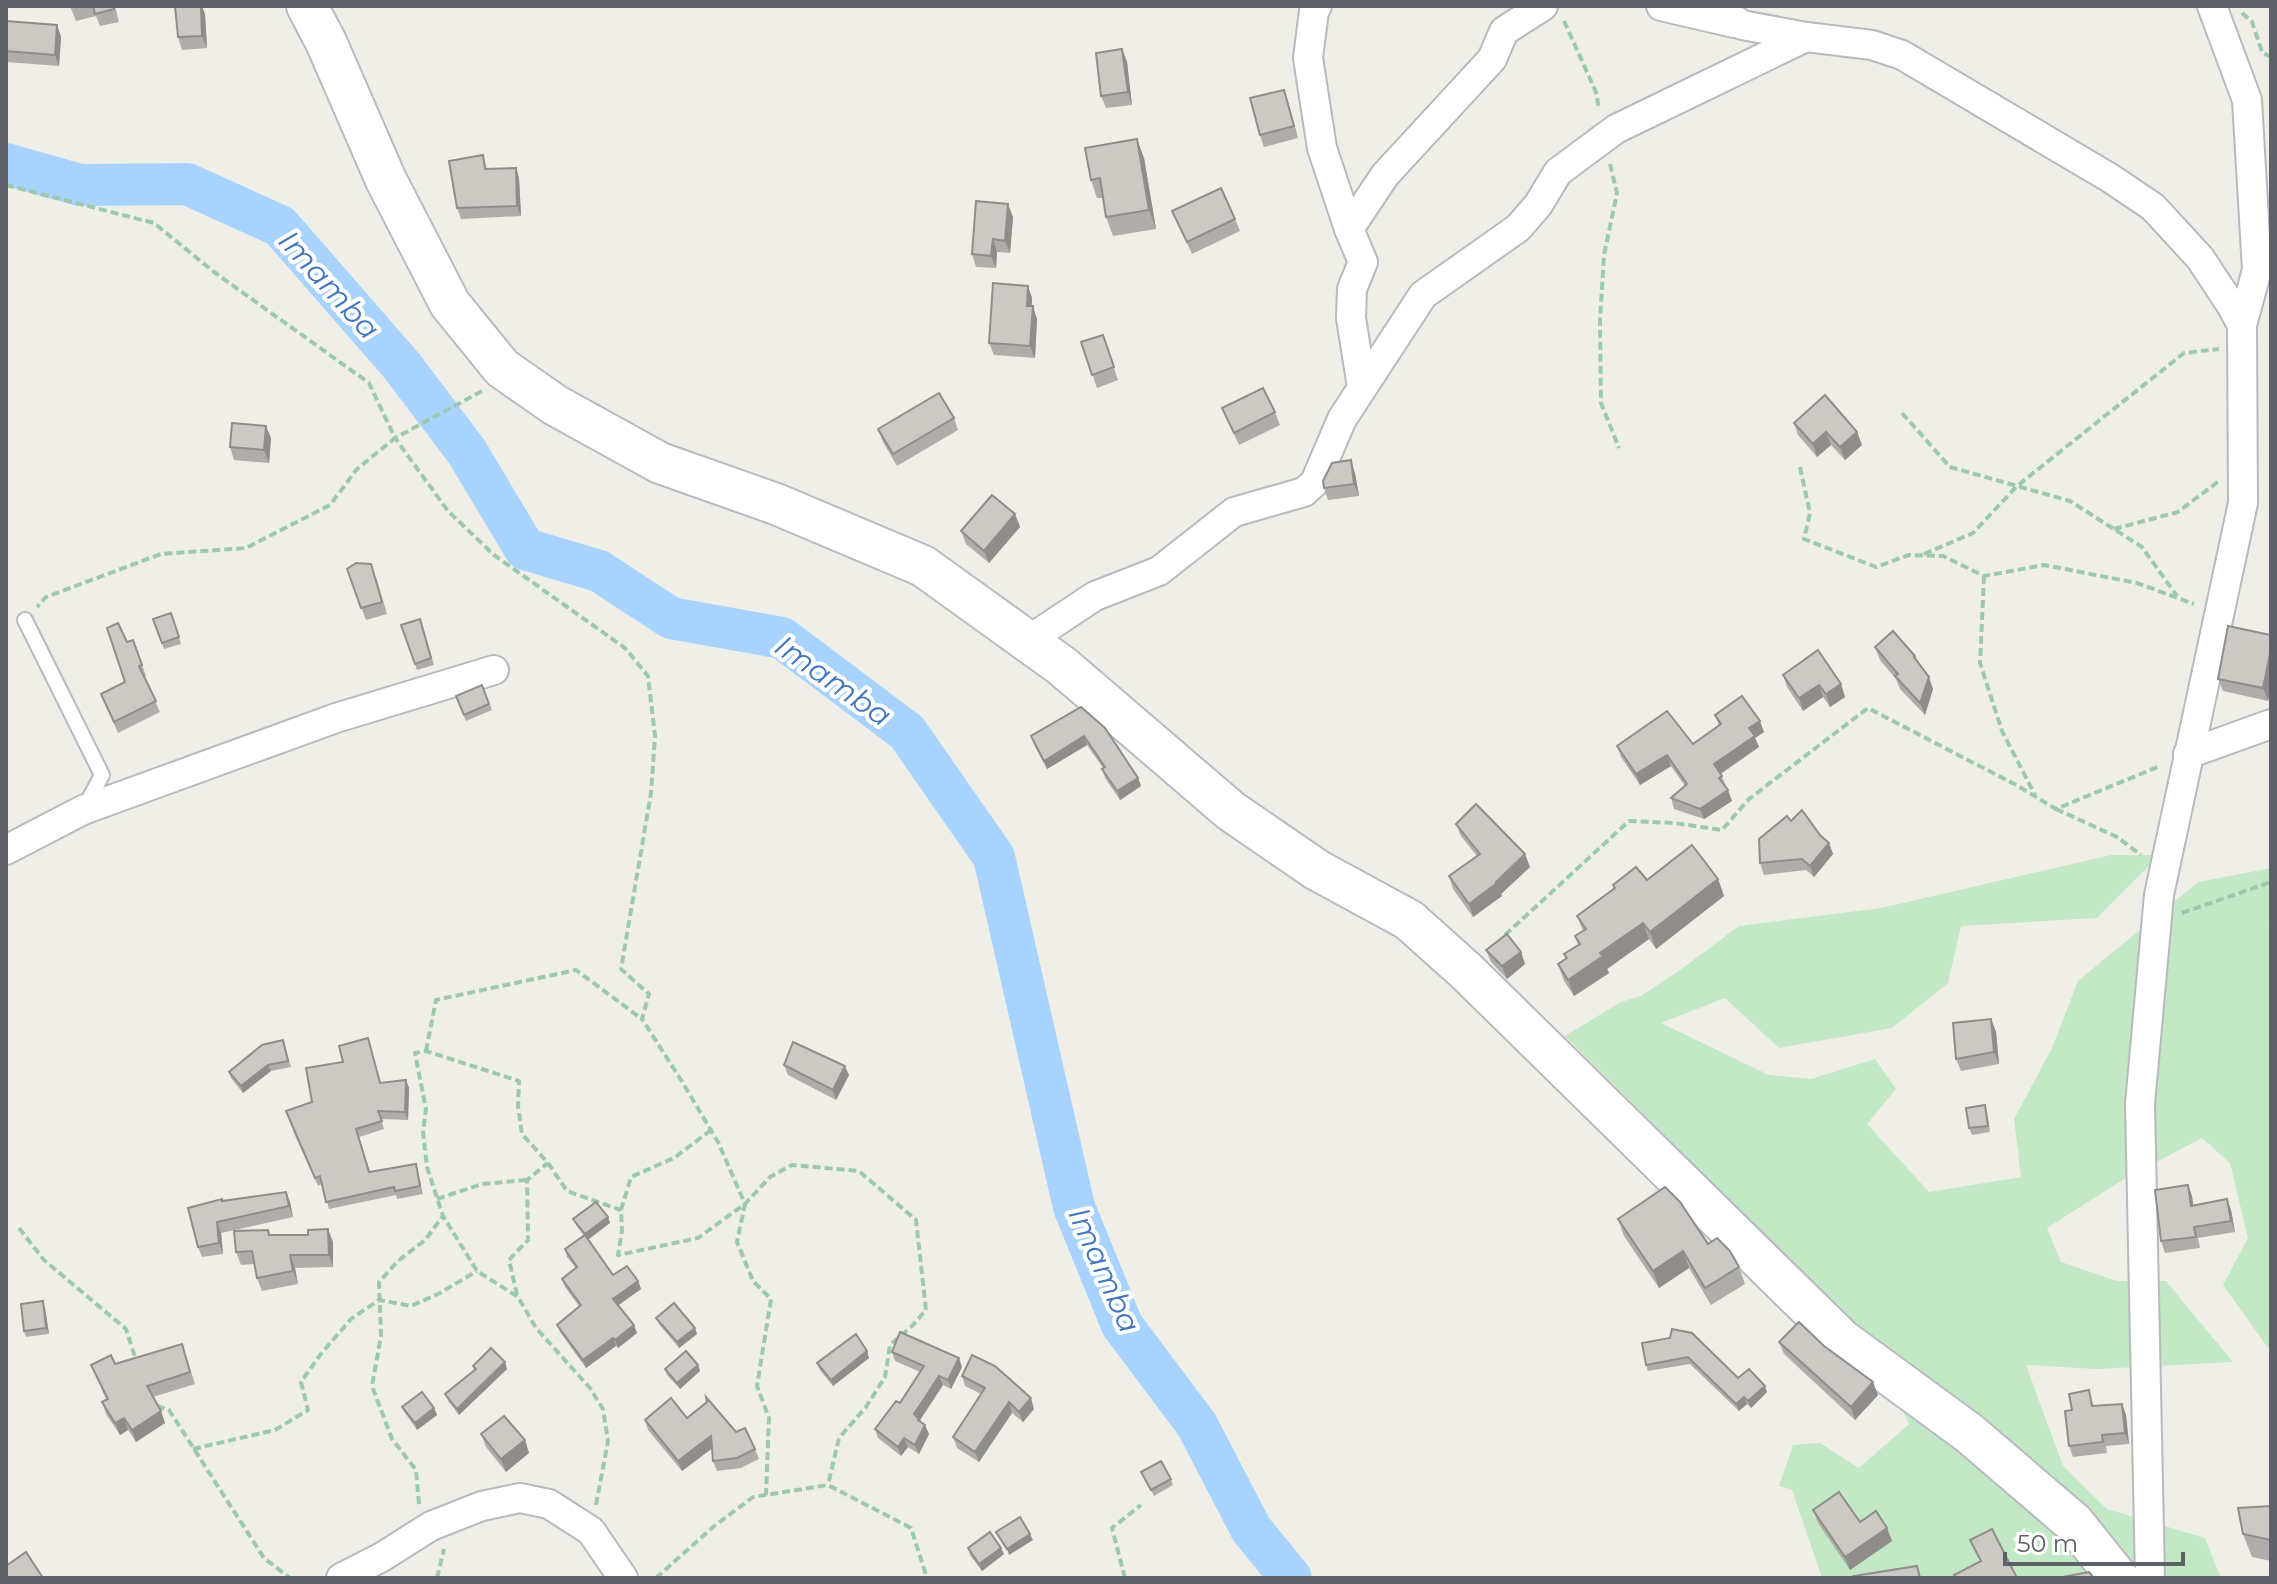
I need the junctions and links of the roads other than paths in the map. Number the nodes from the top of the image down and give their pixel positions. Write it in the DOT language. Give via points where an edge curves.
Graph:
graph roads {
  1 [pos="307,6"];
  2 [pos="1317,6"];
  3 [pos="1661,6"];
  4 [pos="1715,6"];
  5 [pos="2212,6"];
  6 [pos="1553,12"];
  7 [pos="1742,25"];
  8 [pos="1806,37"];
  9 [pos="1349,229"];
  10 [pos="2242,336"];
  11 [pos="1362,387"];
  12 [pos="25,620"];
  13 [pos="1027,641"];
  14 [pos="494,670"];
  15 [pos="2271,724"];
  16 [pos="2188,754"];
  17 [pos="83,810"];
  18 [pos="6,850"];
  19 [pos="341,1578"];
  20 [pos="623,1578"];
  21 [pos="2118,1578"];
  22 [pos="2150,1578"];
  1 -- 13 [label="street" via="386,180 450,304 502,368 555,405 660,463 776,504 923,566"];
  2 -- 9 [label="street" via="1308,58 1322,148"];
  3 -- 7 [label="street"];
  4 -- 7 [label="street"];
  5 -- 10 [label="street" via="2247,100 2257,270"];
  6 -- 9 [label="street" via="1504,31 1492,59 1385,175"];
  7 -- 8 [label="street"];
  8 -- 10 [label="street" via="1872,45 1902,55 2153,207 2200,258 2231,305"];
  8 -- 11 [label="street" via="1616,129 1558,172 1518,228 1423,295"];
  9 -- 11 [label="street" via="1363,262 1352,289 1351,318"];
  10 -- 16 [label="street" via="2243,503"];
  11 -- 13 [label="street" via="1315,482 1304,492 1234,512 1159,571 1095,596"];
  12 -- 17 [label="lane" via="102,775"];
  13 -- 21 [label="street" via="1231,811 1317,870 1409,920 1842,1340 1993,1453 2074,1523"];
  14 -- 17 [label="street" via="336,718"];
  15 -- 16 [label="street"];
  16 -- 22 [label="street" via="2157,922 2140,1104"];
  17 -- 18 [label="street"];
  19 -- 20 [label="street" via="431,1526 520,1498 549,1504 591,1531"];
}
